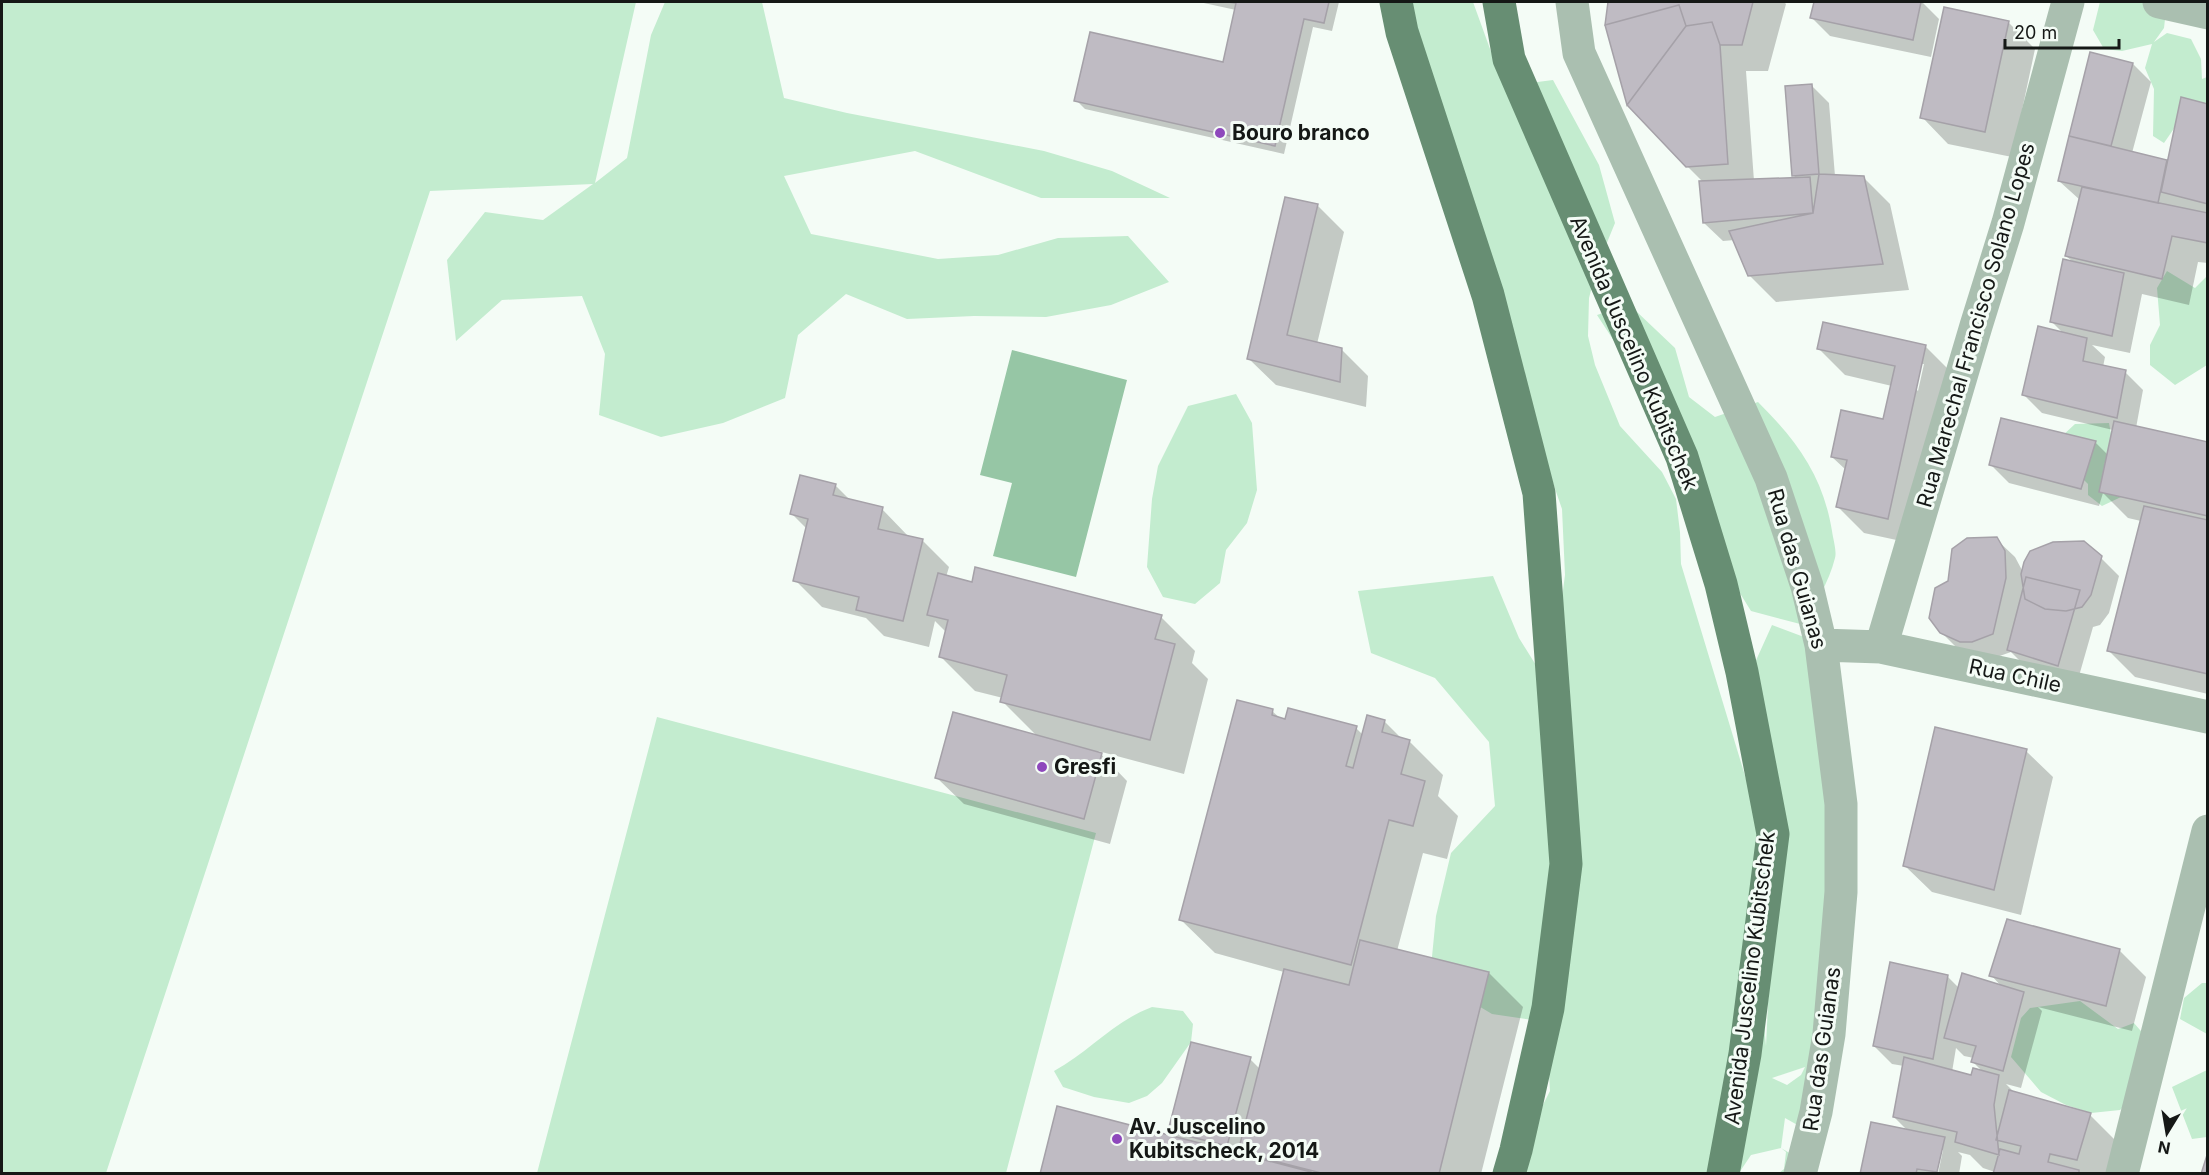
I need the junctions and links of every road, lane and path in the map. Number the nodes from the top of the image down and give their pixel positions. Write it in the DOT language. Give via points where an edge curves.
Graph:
graph roads {
  1 [pos="1396,2"];
  2 [pos="1499,2"];
  3 [pos="1572,2"];
  4 [pos="2068,2"];
  5 [pos="2159,2"];
  6 [pos="2208,13"];
  7 [pos="1821,645"];
  8 [pos="1881,647"];
  9 [pos="2208,717"];
  10 [pos="2208,831"];
  11 [pos="1509,1173"];
  12 [pos="1723,1173"];
  13 [pos="1800,1173"];
  14 [pos="2121,1173"];
  1 -- 11 [label="main road" via="1402,32 1488,295 1539,493 1566,864 1548,1008"];
  2 -- 12 [label="main road, Avenida Juscelino Kubitschek" via="1509,59 1682,457 1721,584 1773,834 1745,1054"];
  3 -- 7 [label="street, Rua das Guianas" via="1579,53 1771,478 1807,586"];
  4 -- 8 [label="street, Rua Marechal Francisco Solano Lopes" via="2008,223"];
  5 -- 6 [label="street"];
  7 -- 8 [label="street, Rua Chile"];
  7 -- 13 [label="street, Rua das Guianas" via="1841,804 1841,892 1828,1034 1816,1112"];
  8 -- 9 [label="street, Rua Chile"];
  10 -- 14 [label="street"];
}
